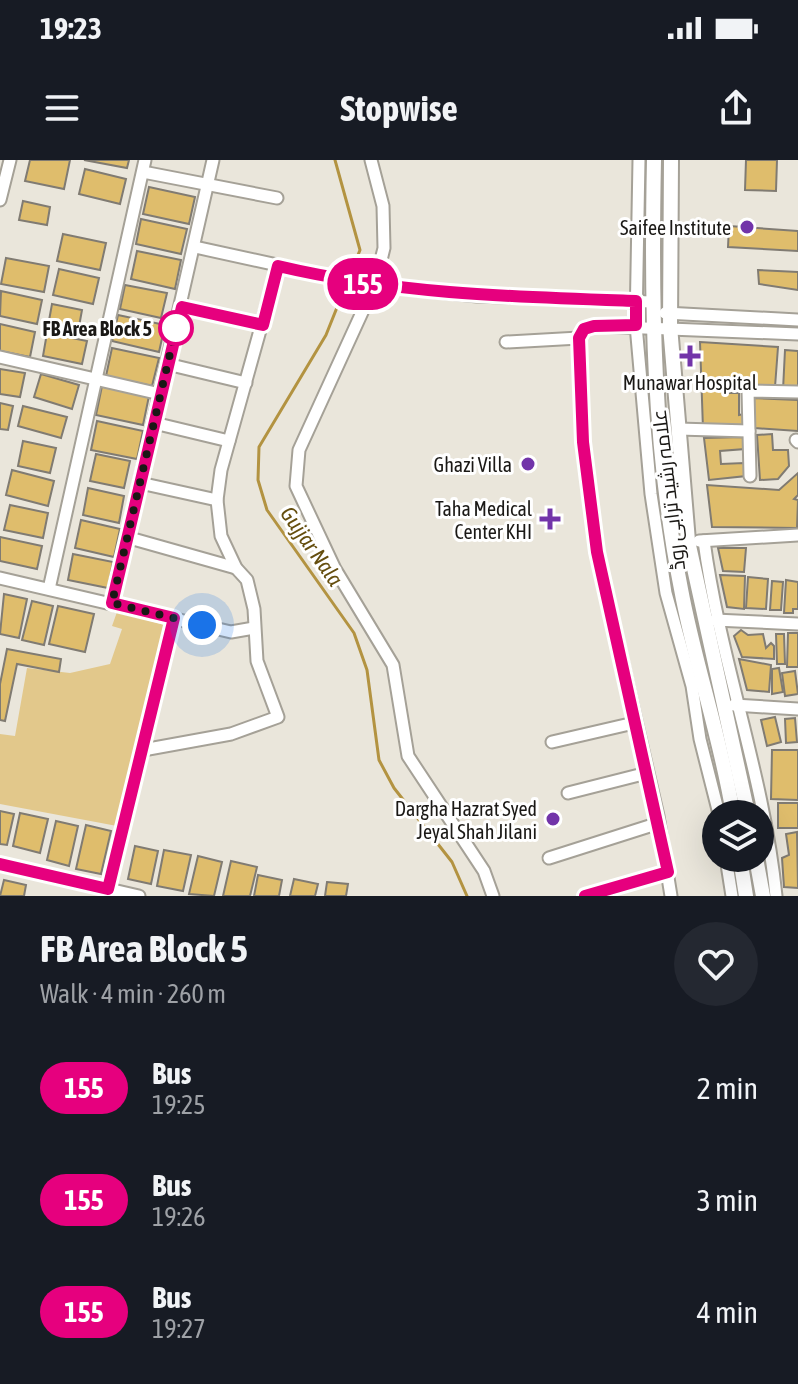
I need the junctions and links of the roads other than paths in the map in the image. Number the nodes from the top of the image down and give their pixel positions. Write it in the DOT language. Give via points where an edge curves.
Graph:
graph roads {
  1 [pos="10,160"];
  2 [pos="213,160"];
  3 [pos="371,160"];
  4 [pos="639,160"];
  5 [pos="654,160"];
  6 [pos="671,160"];
  7 [pos="144,166"];
  8 [pos="208,185"];
  9 [pos="277,198"];
  10 [pos="0,200"];
  11 [pos="195,247"];
  12 [pos="278,266"];
  13 [pos="370,284"];
  14 [pos="636,301"];
  15 [pos="182,307"];
  16 [pos="652,314"];
  17 [pos="670,320"];
  18 [pos="798,320"];
  19 [pos="263,325"];
  20 [pos="636,325"];
  21 [pos="798,334"];
  22 [pos="579,338"];
  23 [pos="506,342"];
  24 [pos="0,357"];
  25 [pos="167,364"];
  26 [pos="97,379"];
  27 [pos="246,383"];
  28 [pos="798,392"];
  29 [pos="160,394"];
  30 [pos="154,423"];
  31 [pos="678,429"];
  32 [pos="749,431"];
  33 [pos="229,441"];
  34 [pos="750,476"];
  35 [pos="140,483"];
  36 [pos="217,500"];
  37 [pos="798,535"];
  38 [pos="126,537"];
  39 [pos="688,541"];
  40 [pos="704,541"];
  41 [pos="236,568"];
  42 [pos="0,578"];
  43 [pos="49,589"];
  44 [pos="112,603"];
  45 [pos="174,618"];
  46 [pos="712,620"];
  47 [pos="798,624"];
  48 [pos="254,628"];
  49 [pos="733,705"];
  50 [pos="798,709"];
  51 [pos="634,723"];
  52 [pos="552,742"];
  53 [pos="143,750"];
  54 [pos="647,773"];
  55 [pos="568,793"];
  56 [pos="716,800"];
  57 [pos="730,800"];
  58 [pos="746,800"];
  59 [pos="659,823"];
  60 [pos="549,858"];
  61 [pos="0,864"];
  62 [pos="668,872"];
  63 [pos="728,872"];
  64 [pos="742,872"];
  65 [pos="759,872"];
  66 [pos="107,893"];
  67 [pos="139,896"];
  68 [pos="493,896"];
  69 [pos="585,896"];
  70 [pos="671,896"];
  71 [pos="732,896"];
  72 [pos="746,896"];
  73 [pos="763,896"];
  74 [pos="776,896"];
  1 -- 10 [label="street"];
  2 -- 8 [label="street"];
  3 -- 13 [label="street" via="383,206 384,248"];
  4 -- 14 [label="street"];
  5 -- 16 [label="main road, علامہ رشید ترابی روڈ"];
  6 -- 17 [label="main road, علامہ رشید ترابی روڈ"];
  7 -- 8 [label="street"];
  7 -- 26 [label="street"];
  8 -- 9 [label="street"];
  8 -- 11 [label="street"];
  11 -- 12 [label="street"];
  11 -- 15 [label="street"];
  12 -- 13 [label="street"];
  12 -- 19 [label="street"];
  13 -- 14 [label="street" via="477,296"];
  13 -- 68 [label="street" via="299,450 296,486 335,569 393,665 408,756 484,871"];
  14 -- 16 [label="street"];
  14 -- 20 [label="street"];
  15 -- 19 [label="street"];
  15 -- 25 [label="street"];
  16 -- 17 [label="street"];
  16 -- 20 [label="street"];
  16 -- 57 [label="main road, علامہ رشید ترابی روڈ" via="664,481 681,590"];
  17 -- 18 [label="street"];
  17 -- 21 [label="street"];
  17 -- 31 [label="main road, علامہ رشید ترابی روڈ"];
  19 -- 27 [label="street"];
  20 -- 22 [label="street" via="594,326"];
  20 -- 56 [label="street" via="666,593"];
  22 -- 23 [label="street"];
  22 -- 51 [label="street" via="583,442 597,552"];
  24 -- 26 [label="street"];
  25 -- 27 [label="street"];
  25 -- 29 [label="street"];
  26 -- 29 [label="street"];
  26 -- 43 [label="street"];
  27 -- 33 [label="street"];
  28 -- 32 [label="street" via="748,391"];
  29 -- 30 [label="street"];
  30 -- 33 [label="street"];
  30 -- 35 [label="street"];
  31 -- 32 [label="street"];
  31 -- 39 [label="main road, علامہ رشید ترابی روڈ"];
  32 -- 34 [label="street"];
  33 -- 36 [label="street"];
  35 -- 36 [label="street"];
  35 -- 38 [label="street"];
  36 -- 41 [label="street" via="221,536"];
  37 -- 40 [label="street"];
  38 -- 41 [label="street"];
  38 -- 44 [label="street"];
  39 -- 40 [label="street"];
  39 -- 46 [label="main road, علامہ رشید ترابی روڈ"];
  40 -- 46 [label="street"];
  41 -- 48 [label="street" via="247,580"];
  42 -- 43 [label="street"];
  43 -- 44 [label="street"];
  44 -- 45 [label="street"];
  45 -- 48 [label="street" via="231,632"];
  45 -- 53 [label="street"];
  46 -- 47 [label="street"];
  46 -- 49 [label="main road, علامہ رشید ترابی روڈ"];
  48 -- 53 [label="street" via="257,661 278,717 231,734"];
  49 -- 50 [label="street"];
  49 -- 58 [label="main road, علامہ رشید ترابی روڈ"];
  49 -- 74 [label="street" via="765,815"];
  51 -- 52 [label="street"];
  51 -- 54 [label="street"];
  53 -- 66 [label="street"];
  54 -- 55 [label="street"];
  54 -- 59 [label="street"];
  59 -- 60 [label="street"];
  59 -- 62 [label="street"];
  61 -- 66 [label="street"];
  62 -- 69 [label="street"];
  62 -- 70 [label="street"];
  63 -- 71 [label="street"];
  64 -- 72 [label="main road"];
  65 -- 73 [label="main road"];
  66 -- 67 [label="street"];
}
